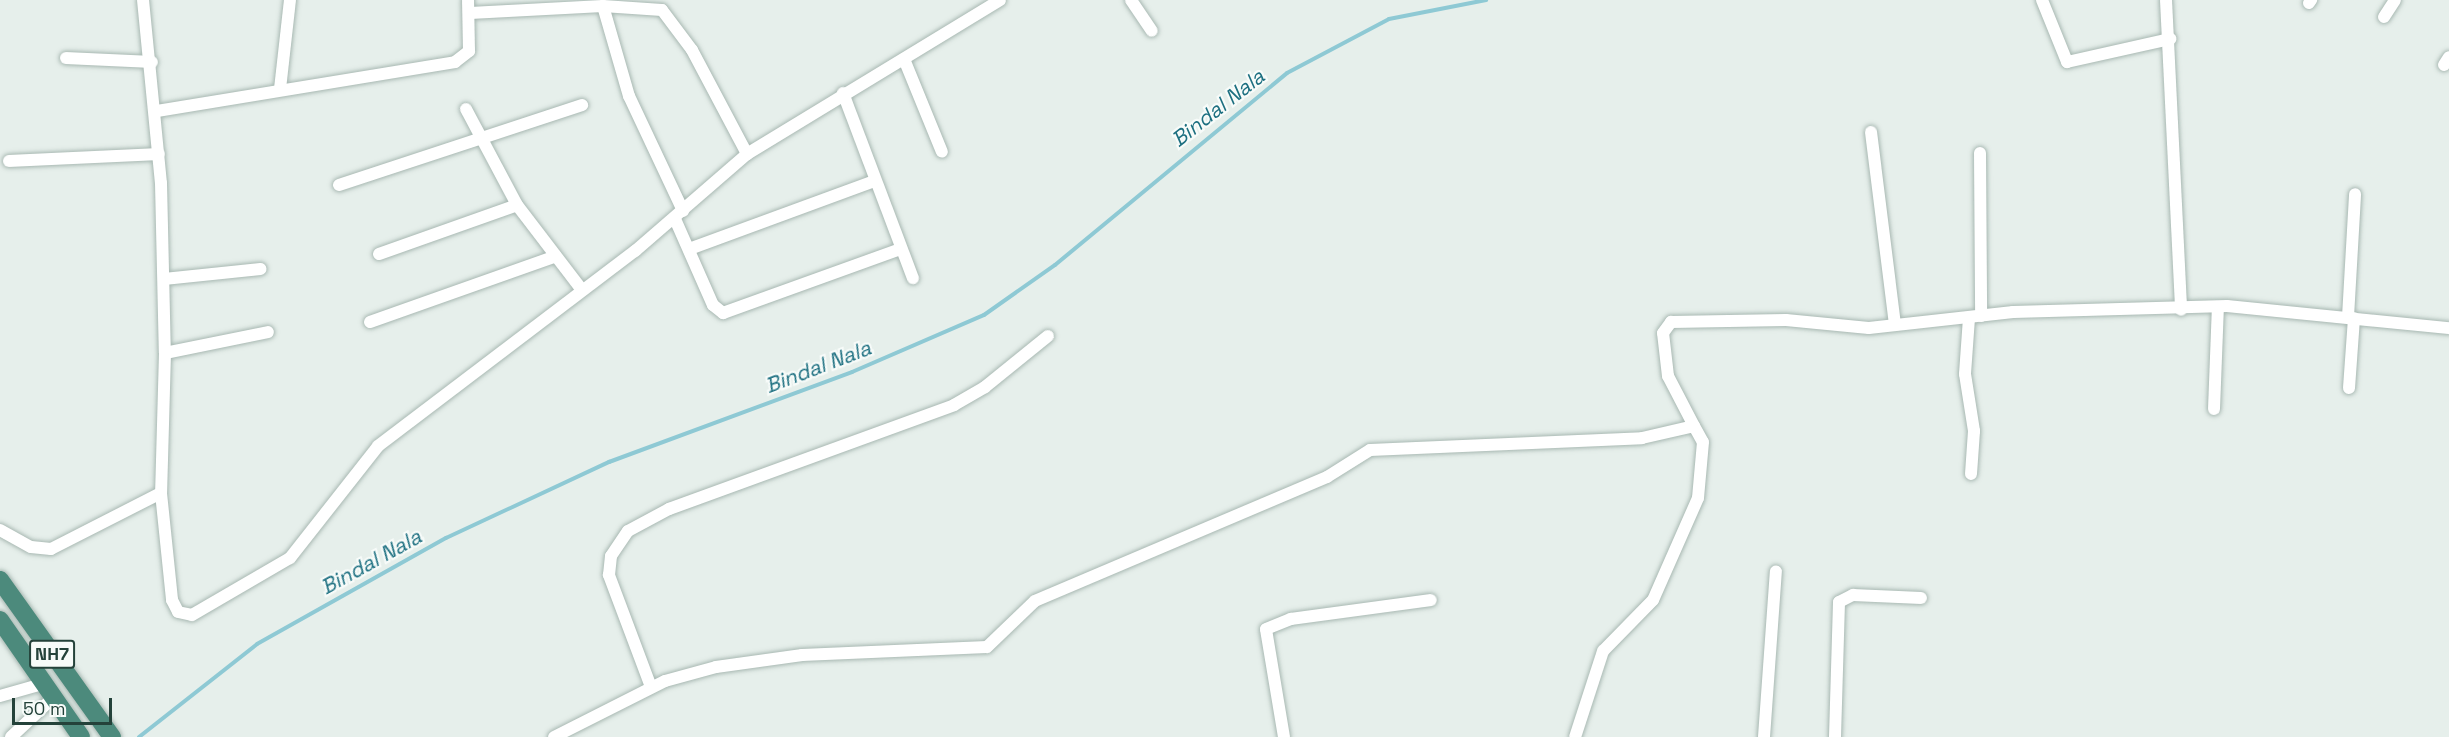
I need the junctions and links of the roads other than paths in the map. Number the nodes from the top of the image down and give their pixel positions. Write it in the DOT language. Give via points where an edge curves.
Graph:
graph roads {
  1 [pos="143,0"];
  2 [pos="290,0"];
  3 [pos="468,0"];
  4 [pos="1000,0"];
  5 [pos="1131,0"];
  6 [pos="2042,0"];
  7 [pos="2166,0"];
  8 [pos="2395,0"];
  9 [pos="603,6"];
  10 [pos="470,13"];
  11 [pos="2384,18"];
  12 [pos="1152,31"];
  13 [pos="2170,39"];
  14 [pos="66,58"];
  15 [pos="904,59"];
  16 [pos="152,62"];
  17 [pos="280,89"];
  18 [pos="843,93"];
  19 [pos="582,105"];
  20 [pos="466,109"];
  21 [pos="157,111"];
  22 [pos="1871,132"];
  23 [pos="482,141"];
  24 [pos="942,152"];
  25 [pos="1980,153"];
  26 [pos="159,154"];
  27 [pos="747,154"];
  28 [pos="9,161"];
  29 [pos="874,181"];
  30 [pos="339,185"];
  31 [pos="2355,194"];
  32 [pos="517,205"];
  33 [pos="679,215"];
  34 [pos="692,248"];
  35 [pos="901,249"];
  36 [pos="379,254"];
  37 [pos="556,256"];
  38 [pos="260,269"];
  39 [pos="913,278"];
  40 [pos="164,279"];
  41 [pos="582,290"];
  42 [pos="2218,307"];
  43 [pos="2181,310"];
  44 [pos="1975,317"];
  45 [pos="2351,317"];
  46 [pos="370,322"];
  47 [pos="1895,325"];
  48 [pos="2449,328"];
  49 [pos="268,332"];
  50 [pos="1048,336"];
  51 [pos="165,353"];
  52 [pos="2349,388"];
  53 [pos="2214,409"];
  54 [pos="1694,426"];
  55 [pos="1971,474"];
  56 [pos="161,493"];
  57 [pos="0,530"];
  58 [pos="1776,571"];
  59 [pos="0,580"];
  60 [pos="1921,598"];
  61 [pos="1431,600"];
  62 [pos="0,620"];
  63 [pos="651,687"];
  64 [pos="48,691"];
  65 [pos="0,696"];
  66 [pos="109,732"];
  67 [pos="11,737"];
  68 [pos="81,737"];
  69 [pos="554,737"];
  70 [pos="1284,737"];
  71 [pos="1575,737"];
  72 [pos="1764,737"];
  73 [pos="1835,737"];
  1 -- 16 [label="street"];
  2 -- 17 [label="street"];
  3 -- 10 [label="street"];
  4 -- 15 [label="street"];
  5 -- 12 [label="street"];
  6 -- 13 [label="street" via="2067,62"];
  7 -- 13 [label="street"];
  8 -- 11 [label="street"];
  9 -- 10 [label="street"];
  9 -- 27 [label="street" via="656,9 670,16"];
  9 -- 33 [label="street" via="629,96"];
  10 -- 17 [label="street" via="469,51 455,62"];
  13 -- 43 [label="street"];
  14 -- 16 [label="street"];
  15 -- 18 [label="street"];
  15 -- 24 [label="street"];
  16 -- 21 [label="street"];
  17 -- 21 [label="street"];
  18 -- 27 [label="street"];
  18 -- 29 [label="street"];
  19 -- 23 [label="street"];
  20 -- 23 [label="street"];
  21 -- 26 [label="street"];
  22 -- 47 [label="street"];
  23 -- 30 [label="street"];
  23 -- 32 [label="street"];
  25 -- 44 [label="street"];
  26 -- 28 [label="street"];
  26 -- 40 [label="street"];
  27 -- 33 [label="street"];
  29 -- 34 [label="street"];
  29 -- 35 [label="street"];
  31 -- 45 [label="street"];
  32 -- 36 [label="street"];
  32 -- 37 [label="street"];
  33 -- 34 [label="street"];
  33 -- 41 [label="street"];
  34 -- 35 [label="street" via="713,304 723,313"];
  35 -- 39 [label="street"];
  37 -- 41 [label="street"];
  37 -- 46 [label="street"];
  38 -- 40 [label="street"];
  40 -- 51 [label="street"];
  41 -- 56 [label="street" via="378,446 290,558 192,615 178,612 172,600"];
  42 -- 43 [label="street"];
  42 -- 45 [label="street"];
  42 -- 53 [label="street"];
  43 -- 44 [label="street"];
  44 -- 47 [label="street"];
  44 -- 55 [label="street"];
  45 -- 48 [label="street"];
  45 -- 52 [label="street"];
  47 -- 54 [label="street" via="1858,328 1786,320 1666,324 1668,376"];
  49 -- 51 [label="street"];
  50 -- 63 [label="street" via="985,387 954,405 669,509 628,531 611,556 609,575"];
  51 -- 56 [label="street"];
  54 -- 63 [label="street" via="1642,438 1370,450 1327,477 1035,601 987,647 754,661 694,672"];
  54 -- 71 [label="street" via="1703,442 1698,498 1653,600 1603,651"];
  56 -- 57 [label="street" via="51,549 31,548"];
  58 -- 72 [label="street"];
  59 -- 66 [label="highway, NH7"];
  60 -- 73 [label="street" via="1853,595 1839,602"];
  61 -- 70 [label="street" via="1291,619 1266,629"];
  62 -- 64 [label="highway, NH7"];
  63 -- 69 [label="street"];
  64 -- 65 [label="street"];
  64 -- 67 [label="street"];
  64 -- 68 [label="highway, NH7"];
}
